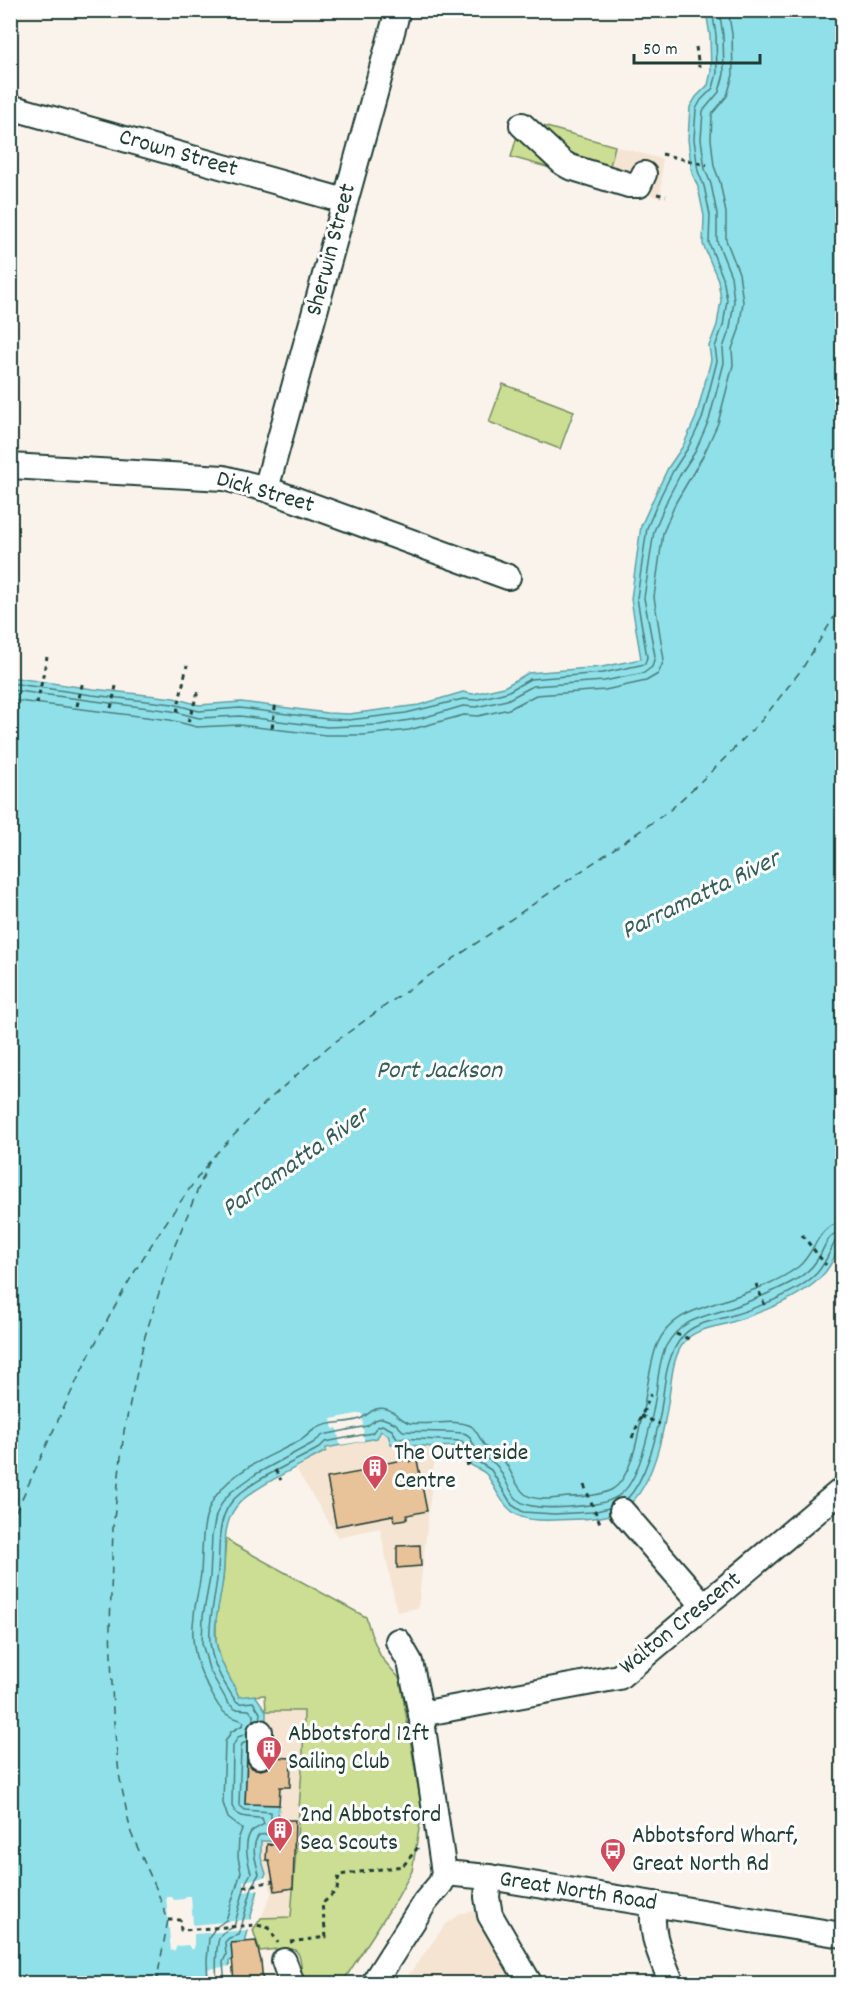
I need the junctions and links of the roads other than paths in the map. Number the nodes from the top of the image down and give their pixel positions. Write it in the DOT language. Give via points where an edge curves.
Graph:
graph roads {
  1 [pos="398,10"];
  2 [pos="10,107"];
  3 [pos="522,125"];
  4 [pos="650,184"];
  5 [pos="345,201"];
  6 [pos="10,466"];
  7 [pos="266,489"];
  8 [pos="508,577"];
  9 [pos="843,1490"];
  10 [pos="622,1511"];
  11 [pos="704,1606"];
  12 [pos="399,1641"];
  13 [pos="422,1714"];
  14 [pos="261,1732"];
  15 [pos="260,1756"];
  16 [pos="444,1873"];
  17 [pos="489,1877"];
  18 [pos="654,1904"];
  19 [pos="843,1935"];
  20 [pos="373,1983"];
  21 [pos="530,1983"];
  22 [pos="672,1983"];
  1 -- 5 [label="street, Sherwin Street"];
  2 -- 5 [label="street, Crown Street"];
  3 -- 4 [label="street" via="570,167 629,185"];
  5 -- 7 [label="street, Sherwin Street"];
  6 -- 7 [label="street, Dick Street" via="224,478"];
  7 -- 8 [label="street, Dick Street"];
  9 -- 11 [label="street, Walton Crescent"];
  10 -- 11 [label="street"];
  11 -- 13 [label="street, Walton Crescent" via="619,1677"];
  12 -- 13 [label="street" via="410,1662"];
  13 -- 16 [label="street"];
  14 -- 15 [label="street"];
  16 -- 17 [label="street, Great North Road"];
  16 -- 20 [label="street"];
  17 -- 18 [label="street, Great North Road"];
  17 -- 21 [label="street" via="490,1915"];
  18 -- 19 [label="street, Great North Road"];
  18 -- 22 [label="street" via="652,1931"];
}
